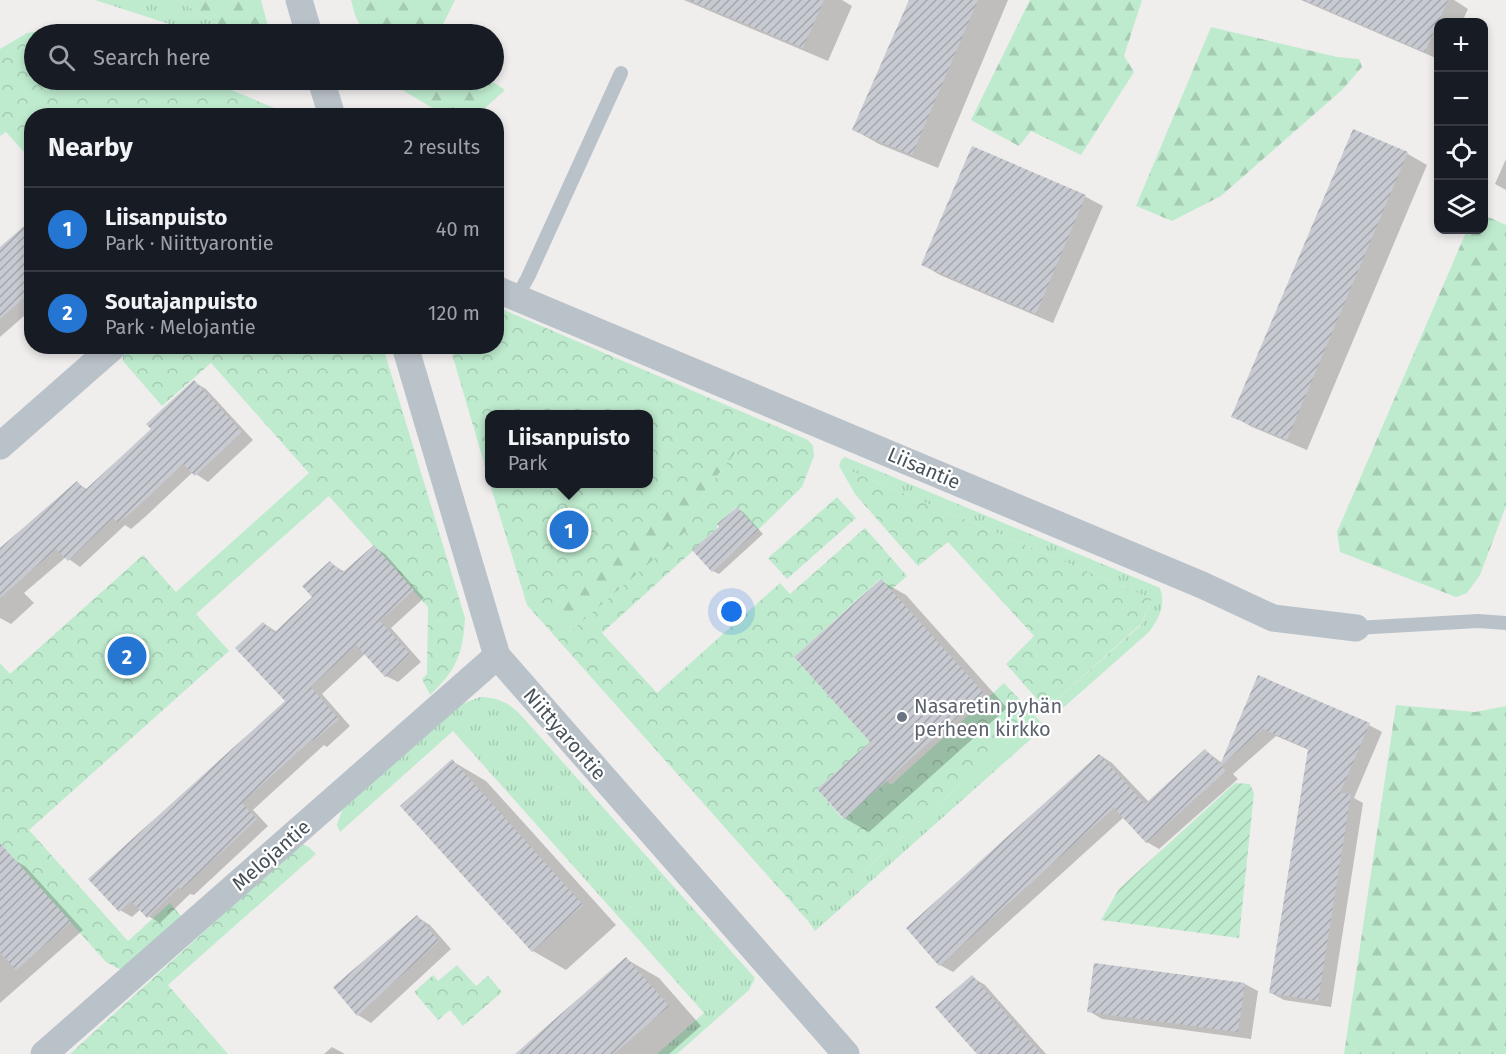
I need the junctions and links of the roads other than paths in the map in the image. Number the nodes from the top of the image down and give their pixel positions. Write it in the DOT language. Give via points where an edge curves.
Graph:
graph roads {
  1 [pos="299,0"];
  2 [pos="306,24"];
  3 [pos="621,73"];
  4 [pos="324,90"];
  5 [pos="330,108"];
  6 [pos="507,293"];
  7 [pos="105,354"];
  8 [pos="407,354"];
  9 [pos="0,446"];
  10 [pos="1506,622"];
  11 [pos="1356,627"];
  12 [pos="497,656"];
  13 [pos="44,1054"];
  14 [pos="846,1054"];
  1 -- 2 [label="street"];
  3 -- 6 [label="lane" via="528,277"];
  4 -- 5 [label="street"];
  6 -- 11 [label="street, Liisantie" via="1273,618"];
  7 -- 9 [label="street"];
  8 -- 12 [label="street, Niittyarontie"];
  10 -- 11 [label="lane"];
  12 -- 13 [label="street, Melojantie"];
  12 -- 14 [label="street, Niittyarontie"];
}
